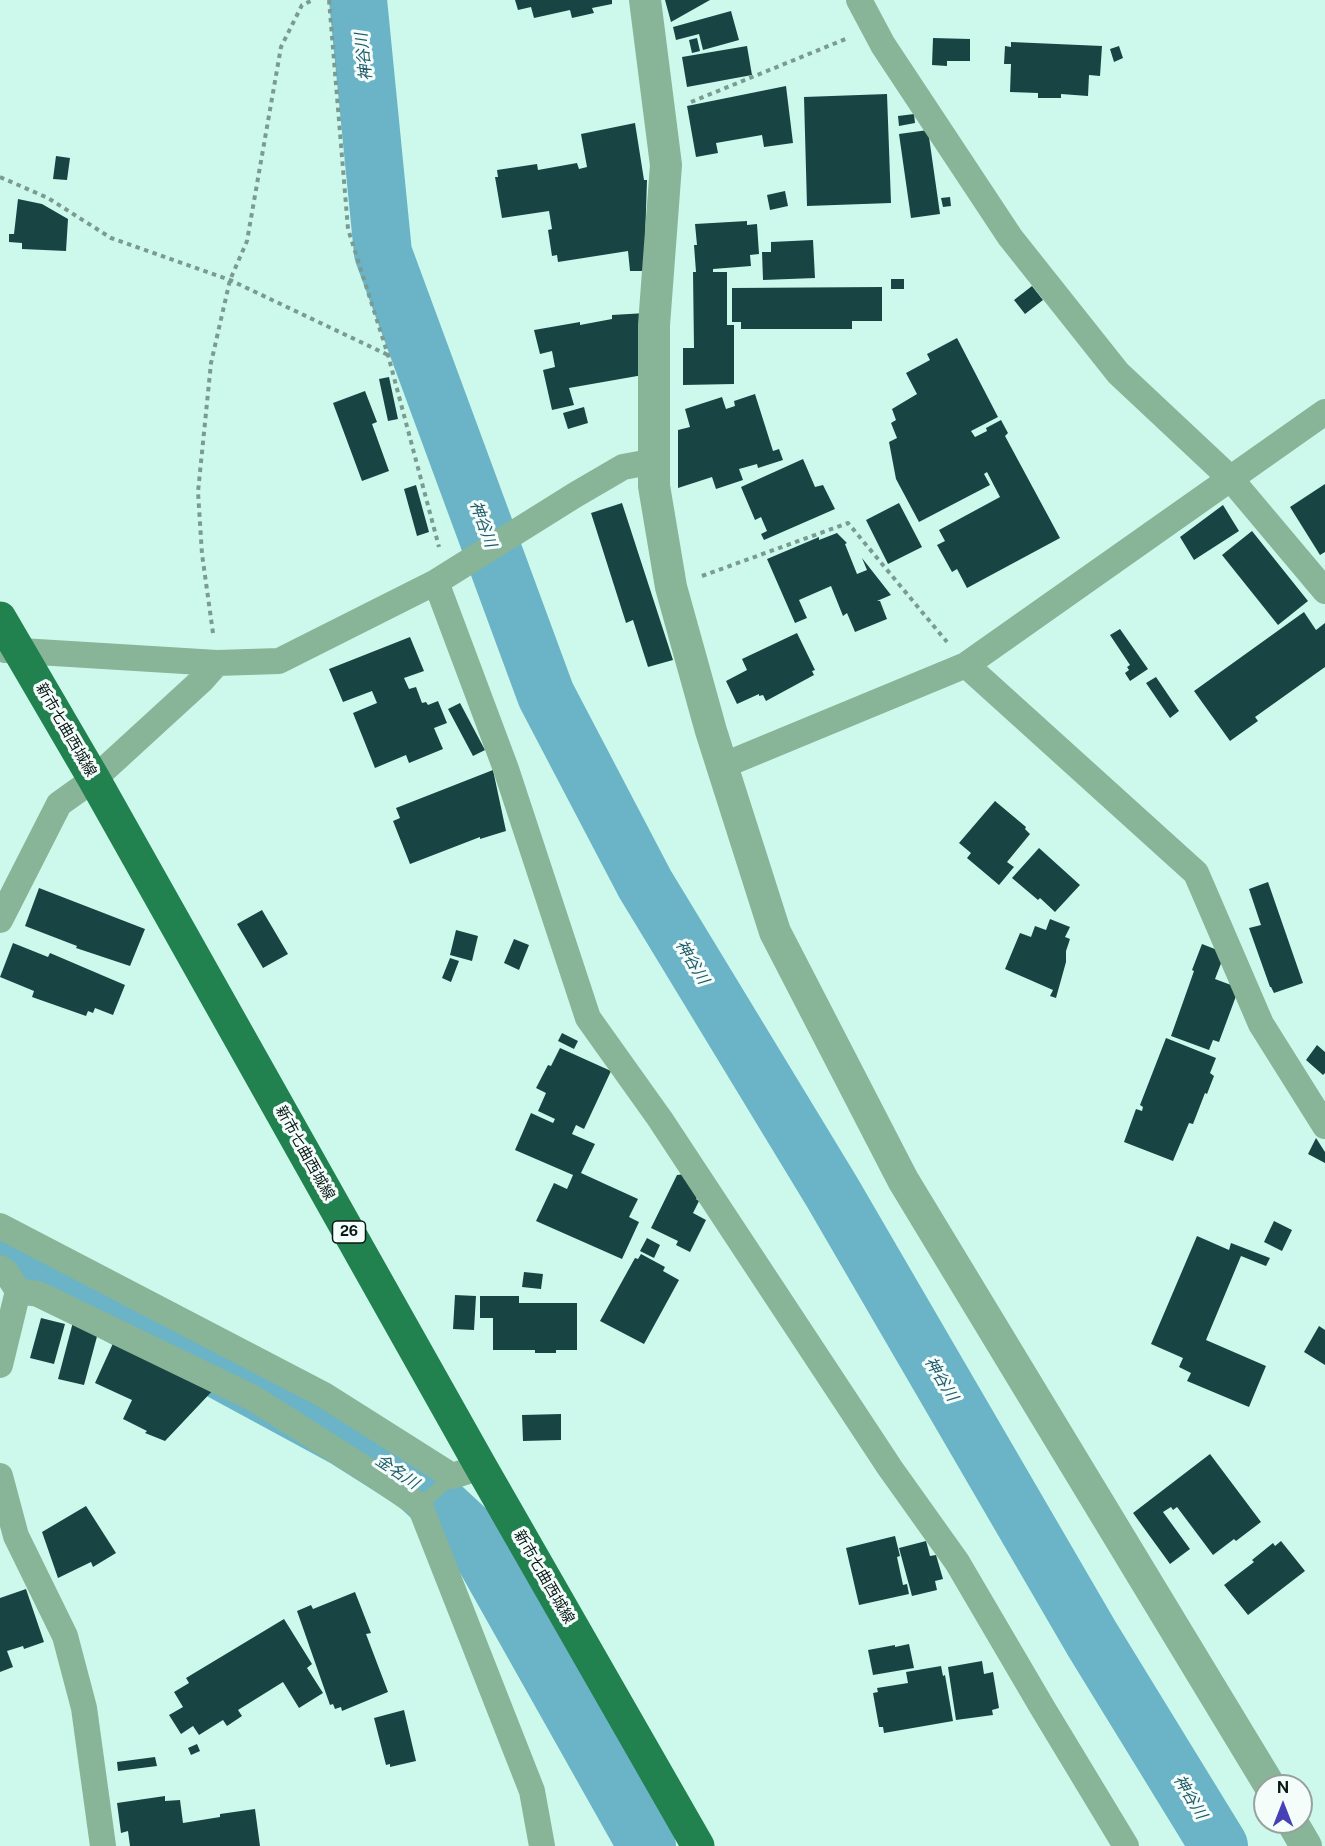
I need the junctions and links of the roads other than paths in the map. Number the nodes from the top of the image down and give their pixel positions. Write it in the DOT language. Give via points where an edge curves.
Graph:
graph roads {
  1 [pos="645,0"];
  2 [pos="859,0"];
  3 [pos="1325,412"];
  4 [pos="655,461"];
  5 [pos="1230,478"];
  6 [pos="436,582"];
  7 [pos="1325,591"];
  8 [pos="0,618"];
  9 [pos="10,650"];
  10 [pos="217,663"];
  11 [pos="966,665"];
  12 [pos="722,765"];
  13 [pos="94,780"];
  14 [pos="0,920"];
  15 [pos="1325,1126"];
  16 [pos="0,1226"];
  17 [pos="0,1268"];
  18 [pos="18,1291"];
  19 [pos="0,1365"];
  20 [pos="0,1476"];
  21 [pos="458,1476"];
  22 [pos="423,1504"];
  23 [pos="1263,1774"];
  24 [pos="103,1846"];
  25 [pos="542,1846"];
  26 [pos="698,1846"];
  27 [pos="1126,1846"];
  1 -- 4 [label="street" via="666,165 654,326"];
  2 -- 5 [label="street" via="883,45 1010,237 1118,373"];
  3 -- 5 [label="street"];
  4 -- 6 [label="street" via="623,467"];
  4 -- 12 [label="street" via="654,486 671,587"];
  5 -- 7 [label="street"];
  5 -- 11 [label="street"];
  6 -- 10 [label="street" via="279,661"];
  6 -- 27 [label="street" via="506,769 588,1018 957,1562"];
  8 -- 9 [label="main road, 新市七曲西城線 / 26"];
  9 -- 10 [label="street"];
  9 -- 13 [label="main road, 新市七曲西城線 / 26"];
  10 -- 13 [label="street"];
  11 -- 12 [label="street"];
  11 -- 15 [label="street" via="1196,873 1261,1024"];
  12 -- 23 [label="street" via="775,932 903,1180"];
  13 -- 14 [label="street" via="59,804"];
  13 -- 21 [label="main road, 新市七曲西城線 / 26"];
  16 -- 21 [label="street" via="324,1395"];
  17 -- 18 [label="street"];
  18 -- 19 [label="street"];
  18 -- 22 [label="street" via="38,1294 253,1398"];
  20 -- 24 [label="street" via="16,1536 65,1636 84,1708"];
  21 -- 22 [label="lane"];
  21 -- 26 [label="main road, 新市七曲西城線 / 26"];
  22 -- 25 [label="street" via="532,1791"];
}
